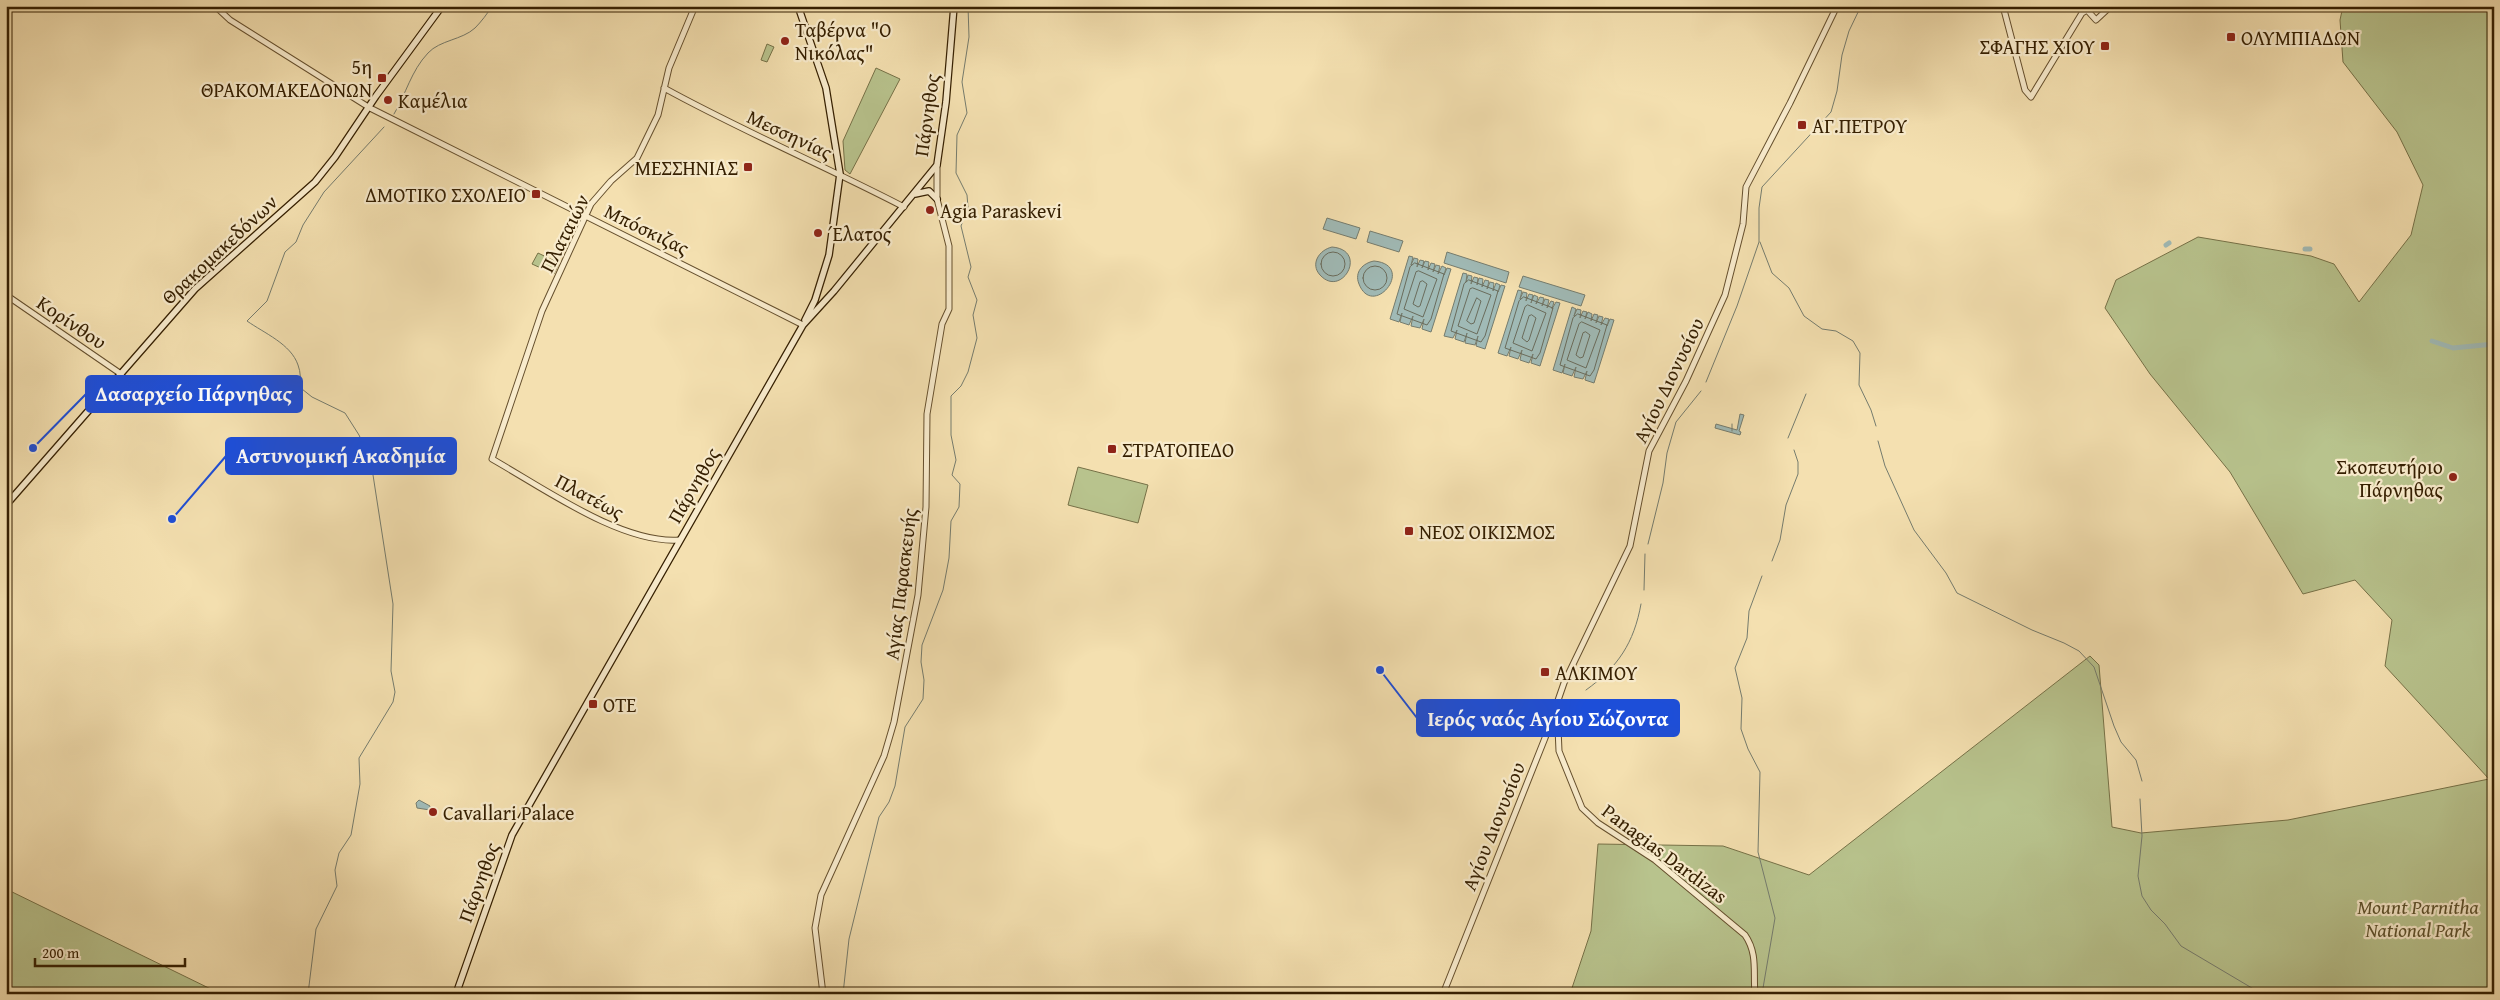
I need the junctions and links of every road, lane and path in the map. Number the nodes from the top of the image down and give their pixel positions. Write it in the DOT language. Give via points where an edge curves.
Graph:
graph roads {
  1 [pos="215,6"];
  2 [pos="442,6"];
  3 [pos="695,6"];
  4 [pos="798,6"];
  5 [pos="954,6"];
  6 [pos="1837,6"];
  7 [pos="2003,6"];
  8 [pos="2111,6"];
  9 [pos="664,88"];
  10 [pos="370,108"];
  11 [pos="937,165"];
  12 [pos="840,174"];
  13 [pos="914,194"];
  14 [pos="937,199"];
  15 [pos="904,207"];
  16 [pos="586,215"];
  17 [pos="6,295"];
  18 [pos="803,325"];
  19 [pos="120,374"];
  20 [pos="492,459"];
  21 [pos="6,505"];
  22 [pos="679,540"];
  23 [pos="1557,702"];
  24 [pos="1545,738"];
  25 [pos="1558,738"];
  26 [pos="456,994"];
  27 [pos="824,994"];
  28 [pos="1443,994"];
  29 [pos="1755,994"];
  1 -- 10 [label="street, Μπόσκιζας" via="230,20"];
  2 -- 10 [label="main road, Θρακομακεδόνων"];
  3 -- 9 [label="street, Πλαταιών"];
  4 -- 12 [label="main road" via="826,88"];
  5 -- 11 [label="main road, Πάρνηθος"];
  6 -- 23 [label="street, Αγίου Διονυσίου" via="1746,187 1743,224 1725,294 1686,381 1649,451 1630,546"];
  7 -- 8 [label="street" via="2025,90 2031,97 2082,13 2087,10 2096,20"];
  9 -- 12 [label="street, Μεσσηνίας"];
  9 -- 16 [label="street, Πλαταιών" via="658,115 637,158 591,204"];
  10 -- 16 [label="street, Μπόσκιζας"];
  10 -- 19 [label="main road, Θρακομακεδόνων" via="315,182 196,289"];
  11 -- 13 [label="main road, Πάρνηθος"];
  11 -- 14 [label="street, Αγίας Παρασκευής"];
  12 -- 15 [label="street, Μεσσηνίας"];
  12 -- 18 [label="main road" via="829,255"];
  13 -- 14 [label="main road" via="929,191"];
  13 -- 15 [label="main road, Πάρνηθος"];
  14 -- 27 [label="street, Αγίας Παρασκευής" via="949,246 949,309 942,324 928,414 926,507 918,596 894,722 884,756 821,895 815,928"];
  15 -- 18 [label="main road, Πάρνηθος"];
  16 -- 18 [label="street, Μπόσκιζας"];
  16 -- 20 [label="street, Πλαταιών" via="542,311"];
  17 -- 19 [label="street, Κορίνθου"];
  18 -- 22 [label="main road, Πάρνηθος"];
  19 -- 21 [label="main road, Θρακομακεδόνων"];
  20 -- 22 [label="street, Πλατέως" via="617,529"];
  22 -- 26 [label="main road, Πάρνηθος" via="512,835"];
  23 -- 24 [label="street, Αγίου Διονυσίου"];
  23 -- 25 [label="street, Panagias Dardizas"];
  24 -- 25 [label="street"];
  24 -- 28 [label="street, Αγίου Διονυσίου"];
  25 -- 29 [label="street, Panagias Dardizas" via="1563,764 1586,812 1655,860 1745,935 1755,960"];
}
